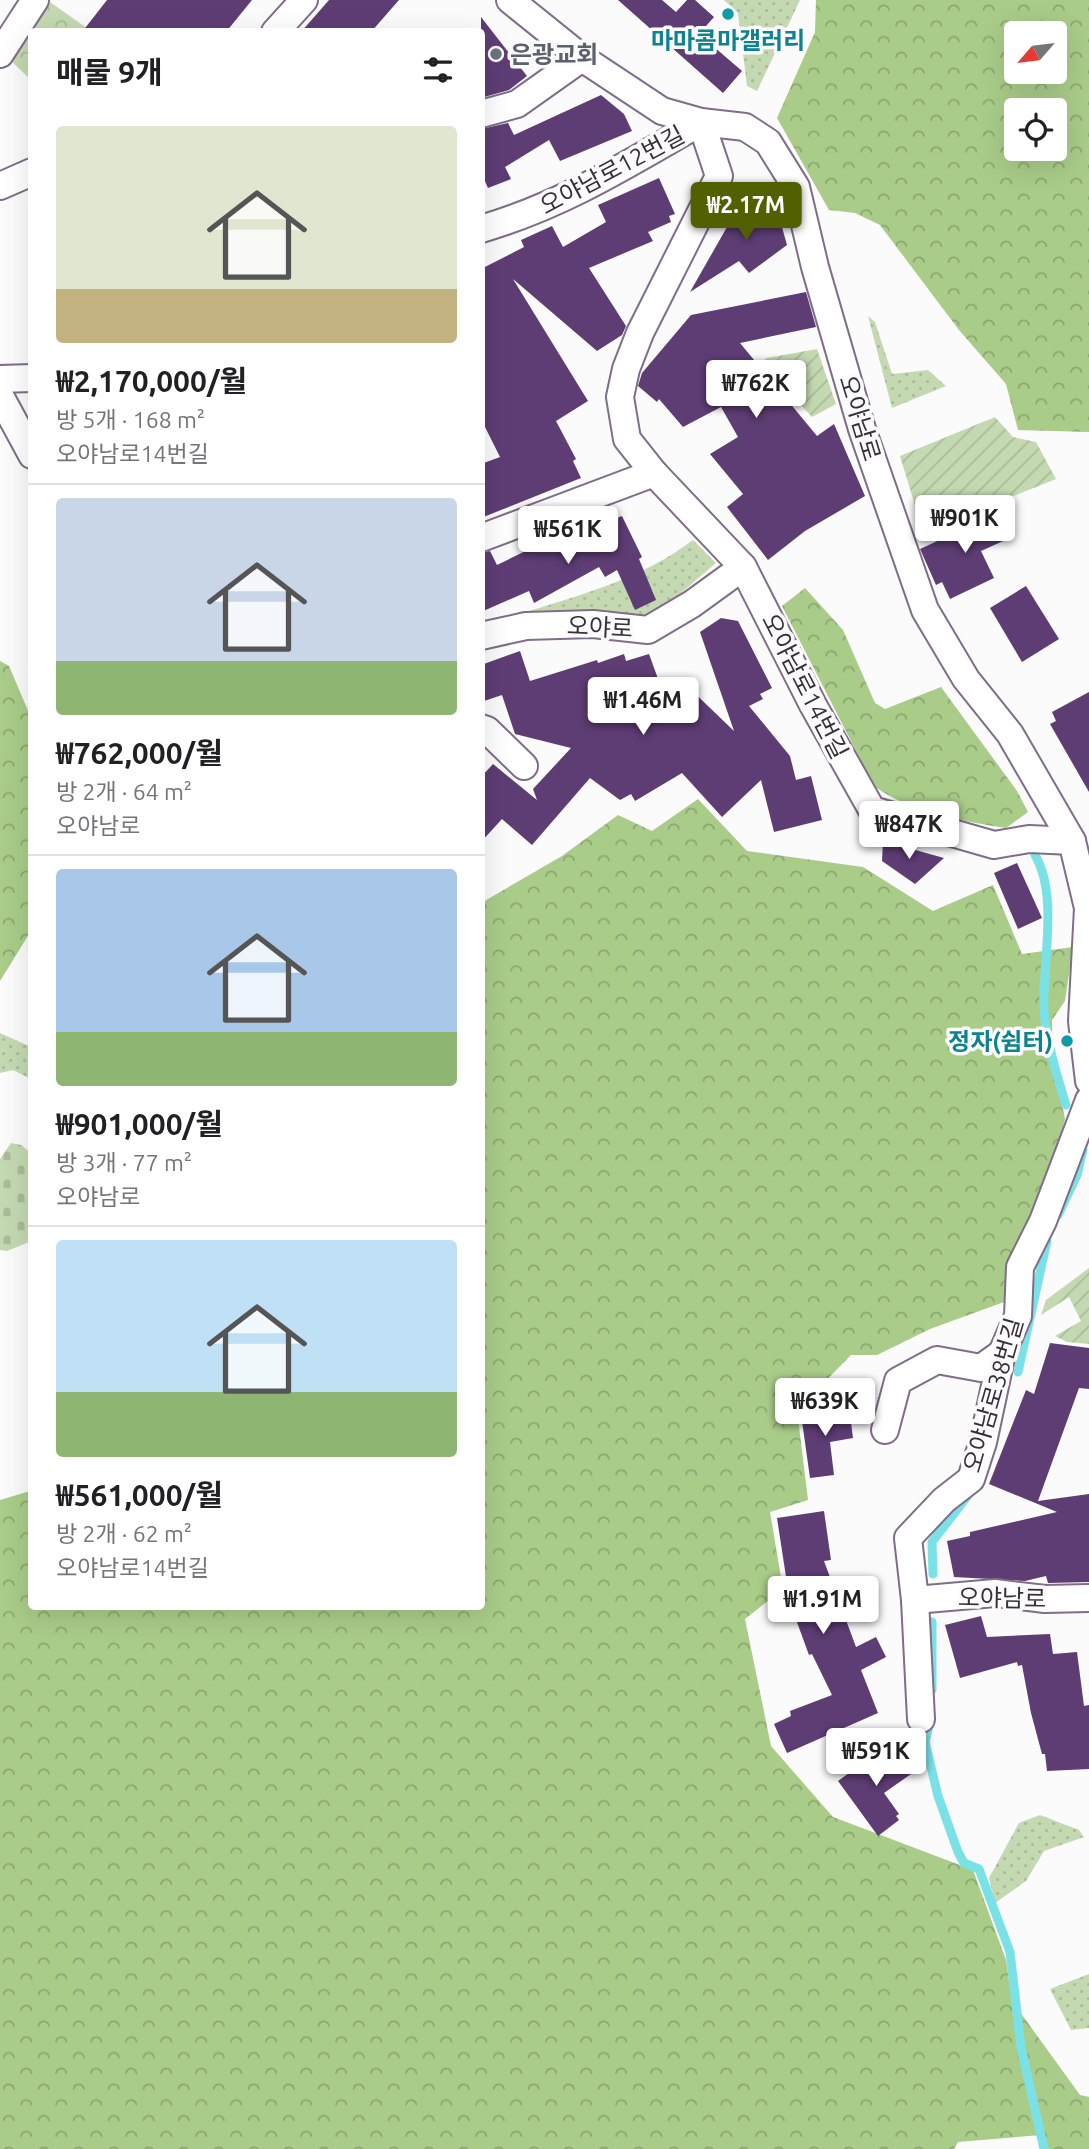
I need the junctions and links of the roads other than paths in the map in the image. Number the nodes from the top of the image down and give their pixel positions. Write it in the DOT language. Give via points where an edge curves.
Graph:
graph roads {
  1 [pos="35,0"];
  2 [pos="304,0"];
  3 [pos="510,0"];
  4 [pos="279,28"];
  5 [pos="0,54"];
  6 [pos="582,58"];
  7 [pos="485,113"];
  8 [pos="701,122"];
  9 [pos="28,174"];
  10 [pos="0,186"];
  11 [pos="485,228"];
  12 [pos="28,378"];
  13 [pos="0,379"];
  14 [pos="0,396"];
  15 [pos="28,448"];
  16 [pos="654,473"];
  17 [pos="485,536"];
  18 [pos="743,567"];
  19 [pos="485,635"];
  20 [pos="485,729"];
  21 [pos="524,766"];
  22 [pos="1072,841"];
  23 [pos="1086,984"];
  24 [pos="1089,1081"];
  25 [pos="1089,1100"];
  26 [pos="1002,1353"];
  27 [pos="885,1430"];
  28 [pos="1089,1598"];
  29 [pos="915,1600"];
  30 [pos="921,1719"];
  1 -- 5 [label="street"];
  2 -- 4 [label="street"];
  3 -- 6 [label="street, 오야남로"];
  6 -- 7 [label="street" via="517,104"];
  6 -- 8 [label="street, 오야남로" via="662,111"];
  8 -- 11 [label="street, 오야남로12번길" via="575,195"];
  8 -- 16 [label="street, 오야남로14번길" via="719,176 640,333 620,397 627,439"];
  8 -- 22 [label="street, 오야남로" via="746,127 768,142 796,187 862,429 925,610 966,679 1010,734"];
  9 -- 10 [label="street"];
  12 -- 13 [label="street"];
  14 -- 15 [label="street"];
  16 -- 17 [label="street"];
  16 -- 18 [label="street, 오야남로14번길"];
  18 -- 19 [label="street, 오야로" via="649,630 593,624 526,626"];
  18 -- 22 [label="street, 오야남로14번길" via="872,810 994,845 1029,839"];
  20 -- 21 [label="street"];
  22 -- 23 [label="street, 오야남로" via="1088,908"];
  23 -- 24 [label="street, 오야남로" via="1082,1021"];
  25 -- 26 [label="street, 오야남로38번길" via="1044,1221 1020,1267 1018,1317"];
  26 -- 27 [label="street" via="981,1368 937,1360 898,1381"];
  26 -- 29 [label="street, 오야남로38번길" via="971,1479 908,1538"];
  28 -- 29 [label="street, 오야남로" via="995,1593"];
  29 -- 30 [label="street, 오야남로38번길"];
}
